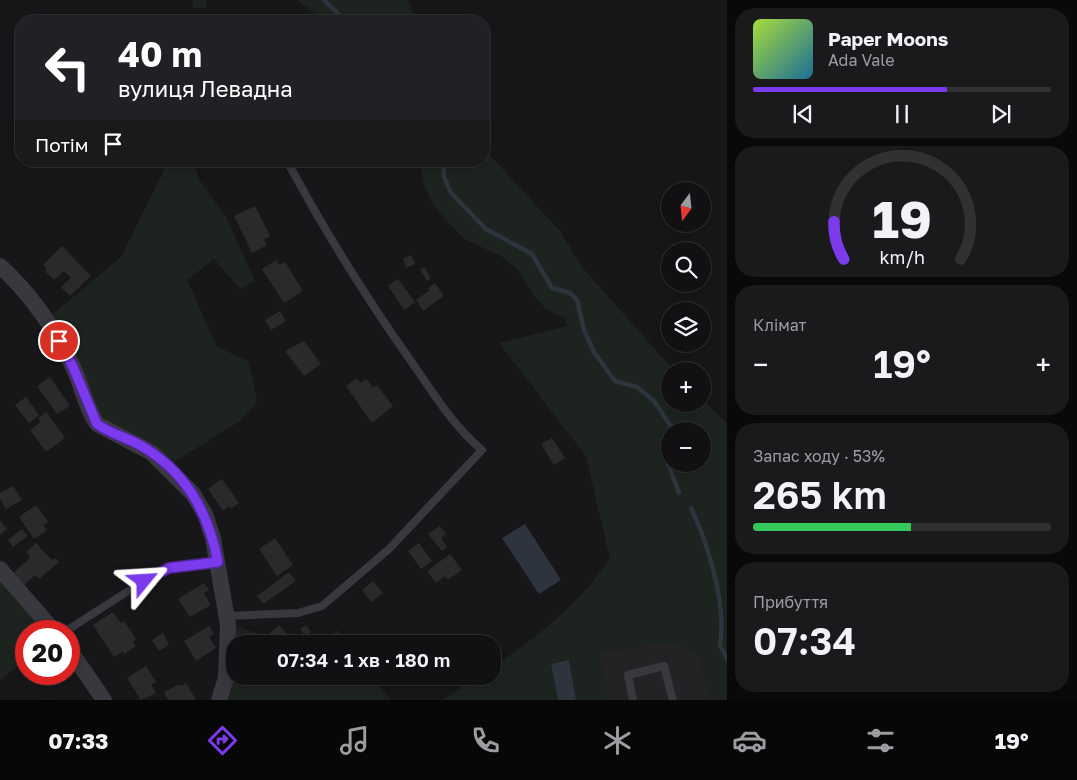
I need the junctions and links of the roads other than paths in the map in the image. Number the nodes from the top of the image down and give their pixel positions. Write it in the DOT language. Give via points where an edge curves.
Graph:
graph roads {
  1 [pos="290,167"];
  2 [pos="0,266"];
  3 [pos="218,562"];
  4 [pos="0,569"];
  5 [pos="227,616"];
  6 [pos="44,620"];
  7 [pos="80,622"];
  8 [pos="80,665"];
  9 [pos="104,700"];
  10 [pos="219,700"];
  11 [pos="633,700"];
  12 [pos="672,700"];
  1 -- 5 [label="lane" via="338,252 383,322 431,390 482,450 389,548 322,606 298,613"];
  2 -- 3 [label="street" via="32,301 59,341 97,424 152,453 193,494 210,527"];
  3 -- 5 [label="street"];
  3 -- 7 [label="lane" via="177,566 153,575"];
  4 -- 6 [label="street"];
  5 -- 10 [label="street" via="227,664"];
  8 -- 9 [label="street"];
  11 -- 12 [label="lane" via="628,675 664,666"];
}
